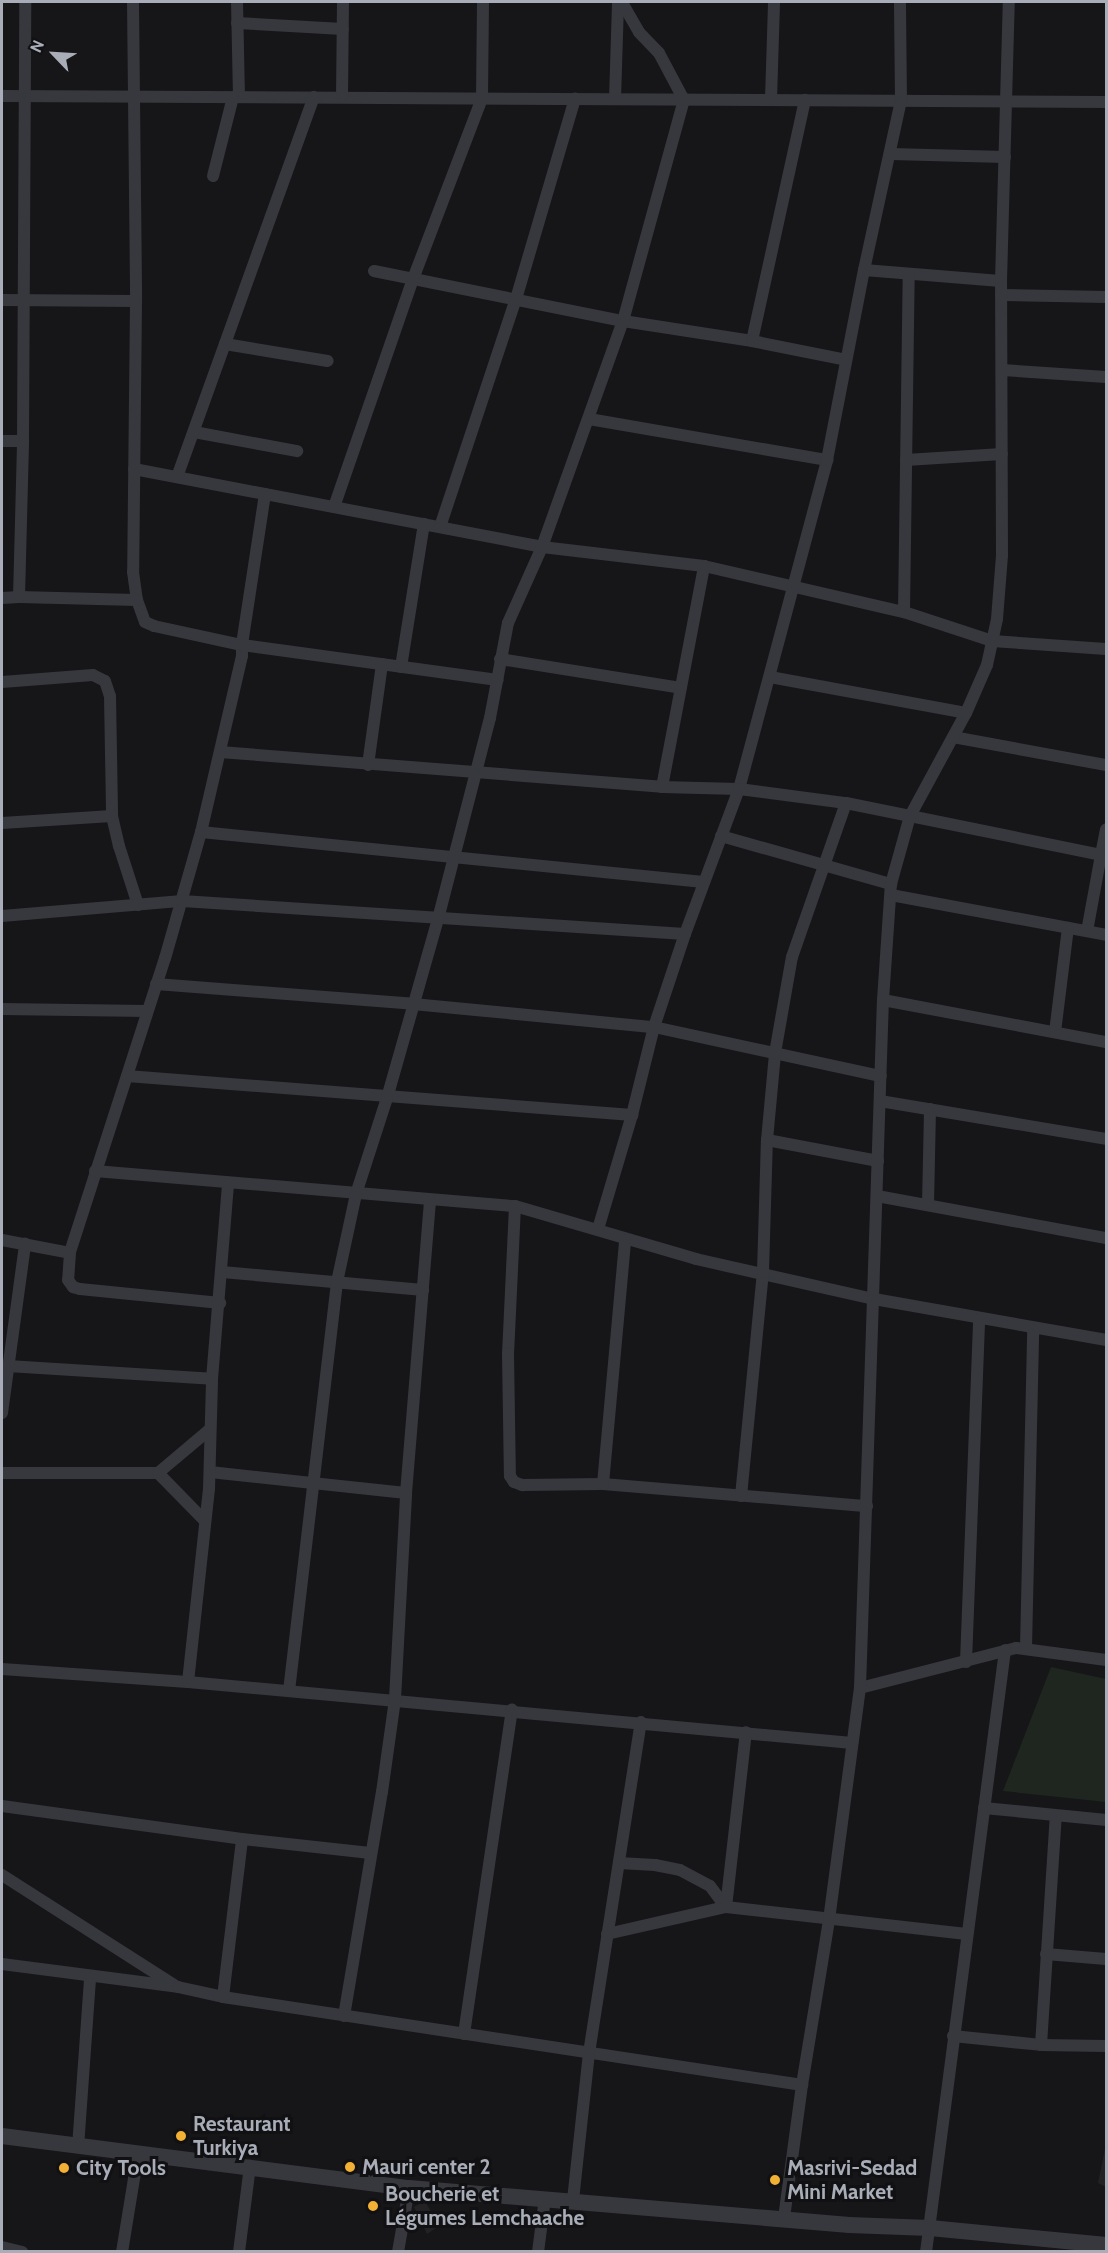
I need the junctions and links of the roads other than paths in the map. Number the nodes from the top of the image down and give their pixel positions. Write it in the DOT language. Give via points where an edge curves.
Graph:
graph roads {
  1 [pos="25,2"];
  2 [pos="132,2"];
  3 [pos="237,2"];
  4 [pos="343,2"];
  5 [pos="483,2"];
  6 [pos="620,2"];
  7 [pos="774,2"];
  8 [pos="900,2"];
  9 [pos="1009,2"];
  10 [pos="237,23"];
  11 [pos="343,30"];
  12 [pos="2,96"];
  13 [pos="25,96"];
  14 [pos="134,97"];
  15 [pos="236,97"];
  16 [pos="314,98"];
  17 [pos="342,98"];
  18 [pos="482,98"];
  19 [pos="575,98"];
  20 [pos="615,99"];
  21 [pos="771,99"];
  22 [pos="684,100"];
  23 [pos="805,100"];
  24 [pos="901,101"];
  25 [pos="1006,101"];
  26 [pos="1107,102"];
  27 [pos="891,154"];
  28 [pos="1005,157"];
  29 [pos="213,176"];
  30 [pos="864,270"];
  31 [pos="374,271"];
  32 [pos="909,274"];
  33 [pos="413,279"];
  34 [pos="1001,281"];
  35 [pos="1001,295"];
  36 [pos="1107,297"];
  37 [pos="516,299"];
  38 [pos="2,300"];
  39 [pos="24,300"];
  40 [pos="136,302"];
  41 [pos="623,321"];
  42 [pos="752,342"];
  43 [pos="225,344"];
  44 [pos="846,360"];
  45 [pos="328,361"];
  46 [pos="1002,370"];
  47 [pos="1107,377"];
  48 [pos="588,419"];
  49 [pos="194,432"];
  50 [pos="2,441"];
  51 [pos="23,441"];
  52 [pos="297,451"];
  53 [pos="1002,454"];
  54 [pos="827,460"];
  55 [pos="906,460"];
  56 [pos="134,469"];
  57 [pos="177,477"];
  58 [pos="265,494"];
  59 [pos="334,507"];
  60 [pos="424,524"];
  61 [pos="440,527"];
  62 [pos="542,547"];
  63 [pos="704,566"];
  64 [pos="795,585"];
  65 [pos="19,597"];
  66 [pos="2,598"];
  67 [pos="137,600"];
  68 [pos="904,612"];
  69 [pos="992,641"];
  70 [pos="242,645"];
  71 [pos="1107,649"];
  72 [pos="500,659"];
  73 [pos="382,664"];
  74 [pos="401,667"];
  75 [pos="770,677"];
  76 [pos="498,680"];
  77 [pos="2,682"];
  78 [pos="681,688"];
  79 [pos="966,713"];
  80 [pos="952,737"];
  81 [pos="220,752"];
  82 [pos="368,765"];
  83 [pos="1107,765"];
  84 [pos="476,772"];
  85 [pos="662,787"];
  86 [pos="740,789"];
  87 [pos="846,803"];
  88 [pos="112,816"];
  89 [pos="910,816"];
  90 [pos="2,823"];
  91 [pos="1107,829"];
  92 [pos="201,832"];
  93 [pos="722,836"];
  94 [pos="1101,855"];
  95 [pos="454,857"];
  96 [pos="826,865"];
  97 [pos="704,882"];
  98 [pos="891,890"];
  99 [pos="182,901"];
  100 [pos="138,905"];
  101 [pos="2,916"];
  102 [pos="438,919"];
  103 [pos="1068,928"];
  104 [pos="1087,931"];
  105 [pos="685,934"];
  106 [pos="1107,935"];
  107 [pos="156,984"];
  108 [pos="884,1000"];
  109 [pos="413,1004"];
  110 [pos="2,1010"];
  111 [pos="147,1011"];
  112 [pos="654,1027"];
  113 [pos="1055,1032"];
  114 [pos="1107,1041"];
  115 [pos="775,1053"];
  116 [pos="127,1076"];
  117 [pos="881,1076"];
  118 [pos="387,1098"];
  119 [pos="880,1101"];
  120 [pos="930,1109"];
  121 [pos="632,1115"];
  122 [pos="1107,1139"];
  123 [pos="767,1140"];
  124 [pos="878,1161"];
  125 [pos="95,1171"];
  126 [pos="228,1183"];
  127 [pos="356,1194"];
  128 [pos="877,1196"];
  129 [pos="430,1200"];
  130 [pos="928,1205"];
  131 [pos="515,1206"];
  132 [pos="598,1229"];
  133 [pos="1107,1238"];
  134 [pos="2,1240"];
  135 [pos="625,1240"];
  136 [pos="25,1244"];
  137 [pos="70,1253"];
  138 [pos="222,1272"];
  139 [pos="763,1272"];
  140 [pos="337,1282"];
  141 [pos="423,1290"];
  142 [pos="874,1299"];
  143 [pos="220,1303"];
  144 [pos="979,1319"];
  145 [pos="1033,1329"];
  146 [pos="1107,1340"];
  147 [pos="8,1366"];
  148 [pos="212,1379"];
  149 [pos="2,1413"];
  150 [pos="209,1430"];
  151 [pos="210,1472"];
  152 [pos="2,1473"];
  153 [pos="158,1473"];
  154 [pos="313,1482"];
  155 [pos="603,1484"];
  156 [pos="406,1493"];
  157 [pos="741,1496"];
  158 [pos="867,1506"];
  159 [pos="204,1520"];
  160 [pos="1026,1648"];
  161 [pos="1005,1650"];
  162 [pos="1107,1660"];
  163 [pos="966,1662"];
  164 [pos="2,1669"];
  165 [pos="188,1682"];
  166 [pos="860,1688"];
  167 [pos="289,1691"];
  168 [pos="395,1700"];
  169 [pos="512,1710"];
  170 [pos="641,1722"];
  171 [pos="746,1732"];
  172 [pos="852,1743"];
  173 [pos="2,1806"];
  174 [pos="984,1808"];
  175 [pos="1056,1816"];
  176 [pos="1107,1820"];
  177 [pos="242,1839"];
  178 [pos="370,1853"];
  179 [pos="618,1863"];
  180 [pos="2,1875"];
  181 [pos="726,1907"];
  182 [pos="830,1920"];
  183 [pos="607,1934"];
  184 [pos="966,1934"];
  185 [pos="1046,1954"];
  186 [pos="1107,1959"];
  187 [pos="2,1964"];
  188 [pos="90,1978"];
  189 [pos="178,1987"];
  190 [pos="223,1997"];
  191 [pos="344,2016"];
  192 [pos="464,2034"];
  193 [pos="952,2036"];
  194 [pos="1041,2045"];
  195 [pos="1107,2046"];
  196 [pos="589,2053"];
  197 [pos="802,2085"];
  198 [pos="2,2136"];
  199 [pos="78,2147"];
  200 [pos="138,2154"];
  201 [pos="249,2166"];
  202 [pos="409,2188"];
  203 [pos="545,2198"];
  204 [pos="573,2200"];
  205 [pos="784,2218"];
  206 [pos="930,2228"];
  207 [pos="1107,2245"];
  208 [pos="2,2247"];
  209 [pos="1083,2248"];
  210 [pos="22,2252"];
  211 [pos="122,2252"];
  212 [pos="239,2252"];
  213 [pos="398,2252"];
  214 [pos="538,2252"];
  215 [pos="926,2252"];
  1 -- 13 [label="street"];
  2 -- 14 [label="street"];
  3 -- 10 [label="street"];
  4 -- 11 [label="street"];
  5 -- 18 [label="street"];
  6 -- 20 [label="street"];
  6 -- 22 [label="street" via="639,32 659,53"];
  7 -- 21 [label="street"];
  8 -- 24 [label="street"];
  9 -- 25 [label="street"];
  10 -- 11 [label="street"];
  10 -- 15 [label="street"];
  11 -- 17 [label="street"];
  12 -- 13 [label="street"];
  13 -- 14 [label="street"];
  13 -- 39 [label="street"];
  14 -- 15 [label="street"];
  14 -- 40 [label="street"];
  15 -- 16 [label="street"];
  15 -- 29 [label="street"];
  16 -- 17 [label="street"];
  16 -- 43 [label="street"];
  17 -- 18 [label="street"];
  18 -- 19 [label="street"];
  18 -- 33 [label="street"];
  19 -- 20 [label="street"];
  19 -- 37 [label="street"];
  20 -- 22 [label="street"];
  21 -- 22 [label="street"];
  21 -- 23 [label="street"];
  22 -- 41 [label="street"];
  23 -- 24 [label="street"];
  23 -- 42 [label="street"];
  24 -- 25 [label="street"];
  24 -- 27 [label="street"];
  25 -- 26 [label="street"];
  25 -- 28 [label="street"];
  27 -- 28 [label="street"];
  27 -- 30 [label="street"];
  28 -- 34 [label="street"];
  30 -- 32 [label="street"];
  30 -- 44 [label="street"];
  31 -- 33 [label="street"];
  32 -- 34 [label="street"];
  32 -- 55 [label="street"];
  33 -- 37 [label="street"];
  33 -- 59 [label="street"];
  34 -- 35 [label="street"];
  35 -- 36 [label="street"];
  35 -- 46 [label="street"];
  37 -- 41 [label="street"];
  37 -- 61 [label="street"];
  38 -- 39 [label="street"];
  39 -- 40 [label="street"];
  39 -- 51 [label="street"];
  40 -- 56 [label="street"];
  41 -- 42 [label="street"];
  41 -- 48 [label="street"];
  42 -- 44 [label="street"];
  43 -- 45 [label="street"];
  43 -- 49 [label="street"];
  44 -- 54 [label="street"];
  46 -- 47 [label="street"];
  46 -- 53 [label="street"];
  48 -- 54 [label="street"];
  48 -- 62 [label="street"];
  49 -- 52 [label="street"];
  49 -- 57 [label="street"];
  50 -- 51 [label="street"];
  51 -- 65 [label="street"];
  53 -- 55 [label="street"];
  53 -- 69 [label="street" via="1002,555"];
  54 -- 64 [label="street"];
  55 -- 68 [label="street"];
  56 -- 57 [label="street"];
  56 -- 67 [label="street" via="133,572"];
  57 -- 58 [label="street"];
  58 -- 59 [label="street"];
  58 -- 70 [label="street"];
  59 -- 60 [label="street"];
  60 -- 61 [label="street"];
  60 -- 74 [label="street"];
  61 -- 62 [label="street"];
  62 -- 63 [label="street"];
  62 -- 72 [label="street" via="508,623"];
  63 -- 64 [label="street"];
  63 -- 78 [label="street"];
  64 -- 68 [label="street"];
  64 -- 75 [label="street"];
  65 -- 66 [label="street"];
  65 -- 67 [label="street"];
  67 -- 70 [label="street" via="145,622 154,626"];
  68 -- 69 [label="street"];
  69 -- 71 [label="street"];
  69 -- 79 [label="street" via="987,665"];
  70 -- 73 [label="street"];
  70 -- 81 [label="street"];
  72 -- 76 [label="street"];
  72 -- 78 [label="street"];
  73 -- 74 [label="street"];
  73 -- 82 [label="street"];
  74 -- 76 [label="street"];
  75 -- 79 [label="street"];
  75 -- 86 [label="street"];
  76 -- 84 [label="street"];
  77 -- 88 [label="street" via="93,675 105,681 110,696"];
  78 -- 85 [label="street"];
  79 -- 80 [label="street"];
  80 -- 83 [label="street"];
  80 -- 89 [label="street"];
  81 -- 82 [label="street"];
  81 -- 92 [label="street"];
  82 -- 84 [label="street"];
  84 -- 85 [label="street"];
  84 -- 95 [label="street"];
  85 -- 86 [label="street"];
  86 -- 87 [label="street"];
  86 -- 93 [label="street"];
  87 -- 89 [label="street"];
  87 -- 96 [label="street"];
  88 -- 90 [label="street"];
  88 -- 100 [label="street"];
  89 -- 94 [label="street"];
  89 -- 98 [label="street"];
  91 -- 94 [label="street"];
  92 -- 95 [label="street"];
  92 -- 99 [label="street"];
  93 -- 96 [label="street"];
  93 -- 97 [label="street"];
  94 -- 104 [label="street"];
  95 -- 97 [label="street"];
  95 -- 102 [label="street"];
  96 -- 98 [label="street"];
  96 -- 115 [label="street" via="792,957"];
  97 -- 105 [label="street"];
  98 -- 103 [label="street"];
  98 -- 108 [label="street"];
  99 -- 100 [label="street"];
  99 -- 102 [label="street"];
  99 -- 107 [label="street"];
  100 -- 101 [label="street"];
  102 -- 105 [label="street"];
  102 -- 109 [label="street"];
  103 -- 104 [label="street"];
  103 -- 113 [label="street"];
  104 -- 106 [label="street"];
  105 -- 112 [label="street"];
  107 -- 109 [label="street"];
  107 -- 111 [label="street"];
  108 -- 113 [label="street"];
  108 -- 117 [label="street"];
  109 -- 112 [label="street"];
  109 -- 118 [label="street"];
  110 -- 111 [label="street"];
  111 -- 116 [label="street"];
  112 -- 115 [label="street"];
  112 -- 121 [label="street"];
  113 -- 114 [label="street"];
  115 -- 117 [label="street"];
  115 -- 123 [label="street"];
  116 -- 118 [label="street"];
  116 -- 125 [label="street"];
  117 -- 119 [label="street"];
  118 -- 121 [label="street"];
  118 -- 127 [label="street"];
  119 -- 120 [label="street"];
  119 -- 124 [label="street"];
  120 -- 122 [label="street"];
  120 -- 130 [label="street"];
  121 -- 132 [label="street"];
  123 -- 124 [label="street"];
  123 -- 139 [label="street"];
  124 -- 128 [label="street"];
  125 -- 126 [label="street"];
  125 -- 137 [label="street"];
  126 -- 127 [label="street"];
  126 -- 138 [label="street"];
  127 -- 129 [label="street"];
  127 -- 140 [label="street"];
  128 -- 130 [label="street"];
  128 -- 142 [label="street"];
  129 -- 131 [label="street"];
  129 -- 141 [label="street"];
  130 -- 133 [label="street"];
  131 -- 132 [label="street"];
  131 -- 155 [label="street" via="508,1354 510,1476 522,1485"];
  132 -- 135 [label="street"];
  134 -- 136 [label="street"];
  135 -- 139 [label="street"];
  135 -- 155 [label="street"];
  136 -- 137 [label="street"];
  136 -- 147 [label="street"];
  137 -- 143 [label="street" via="68,1280 73,1287"];
  138 -- 140 [label="street"];
  138 -- 143 [label="street"];
  139 -- 142 [label="street"];
  139 -- 157 [label="street"];
  140 -- 141 [label="street"];
  140 -- 154 [label="street"];
  141 -- 156 [label="street"];
  142 -- 144 [label="street"];
  142 -- 158 [label="street"];
  143 -- 148 [label="street"];
  144 -- 145 [label="street"];
  144 -- 163 [label="street"];
  145 -- 146 [label="street"];
  145 -- 160 [label="street"];
  147 -- 148 [label="street"];
  147 -- 149 [label="street"];
  148 -- 150 [label="street"];
  150 -- 151 [label="street"];
  150 -- 153 [label="street"];
  151 -- 154 [label="street"];
  151 -- 159 [label="street"];
  152 -- 153 [label="street"];
  153 -- 159 [label="street"];
  154 -- 156 [label="street"];
  154 -- 167 [label="street"];
  155 -- 157 [label="street"];
  156 -- 168 [label="street"];
  157 -- 158 [label="street"];
  158 -- 166 [label="street"];
  159 -- 165 [label="street"];
  160 -- 161 [label="street"];
  160 -- 162 [label="street"];
  161 -- 163 [label="street"];
  161 -- 174 [label="street"];
  163 -- 166 [label="street"];
  164 -- 165 [label="street"];
  165 -- 167 [label="street"];
  166 -- 172 [label="street"];
  167 -- 168 [label="street"];
  168 -- 169 [label="street"];
  168 -- 178 [label="street"];
  169 -- 170 [label="street"];
  169 -- 192 [label="street"];
  170 -- 171 [label="street"];
  170 -- 179 [label="street"];
  171 -- 172 [label="street"];
  171 -- 181 [label="street"];
  172 -- 182 [label="street"];
  173 -- 177 [label="street"];
  174 -- 175 [label="street"];
  174 -- 184 [label="street"];
  175 -- 176 [label="street"];
  175 -- 185 [label="street"];
  177 -- 178 [label="street"];
  177 -- 190 [label="street"];
  178 -- 191 [label="street"];
  179 -- 181 [label="street" via="680,1870 710,1886"];
  179 -- 183 [label="street"];
  180 -- 189 [label="street"];
  181 -- 182 [label="street"];
  181 -- 183 [label="street"];
  182 -- 184 [label="street"];
  182 -- 197 [label="street"];
  183 -- 196 [label="street"];
  184 -- 193 [label="street"];
  185 -- 186 [label="street"];
  185 -- 194 [label="street"];
  187 -- 188 [label="street"];
  188 -- 189 [label="street"];
  188 -- 199 [label="street"];
  189 -- 190 [label="street"];
  190 -- 191 [label="street"];
  191 -- 192 [label="street"];
  192 -- 196 [label="street"];
  193 -- 194 [label="street"];
  193 -- 206 [label="street"];
  194 -- 195 [label="street"];
  196 -- 197 [label="street"];
  196 -- 204 [label="street"];
  197 -- 205 [label="street"];
  198 -- 199 [label="street"];
  199 -- 200 [label="street"];
  200 -- 201 [label="street"];
  200 -- 211 [label="street"];
  201 -- 202 [label="street"];
  201 -- 212 [label="street"];
  202 -- 203 [label="street"];
  202 -- 213 [label="street"];
  203 -- 204 [label="street"];
  203 -- 214 [label="street"];
  204 -- 205 [label="street"];
  205 -- 206 [label="street"];
  206 -- 209 [label="street"];
  206 -- 215 [label="street"];
  207 -- 209 [label="street"];
  208 -- 210 [label="street"];
}
